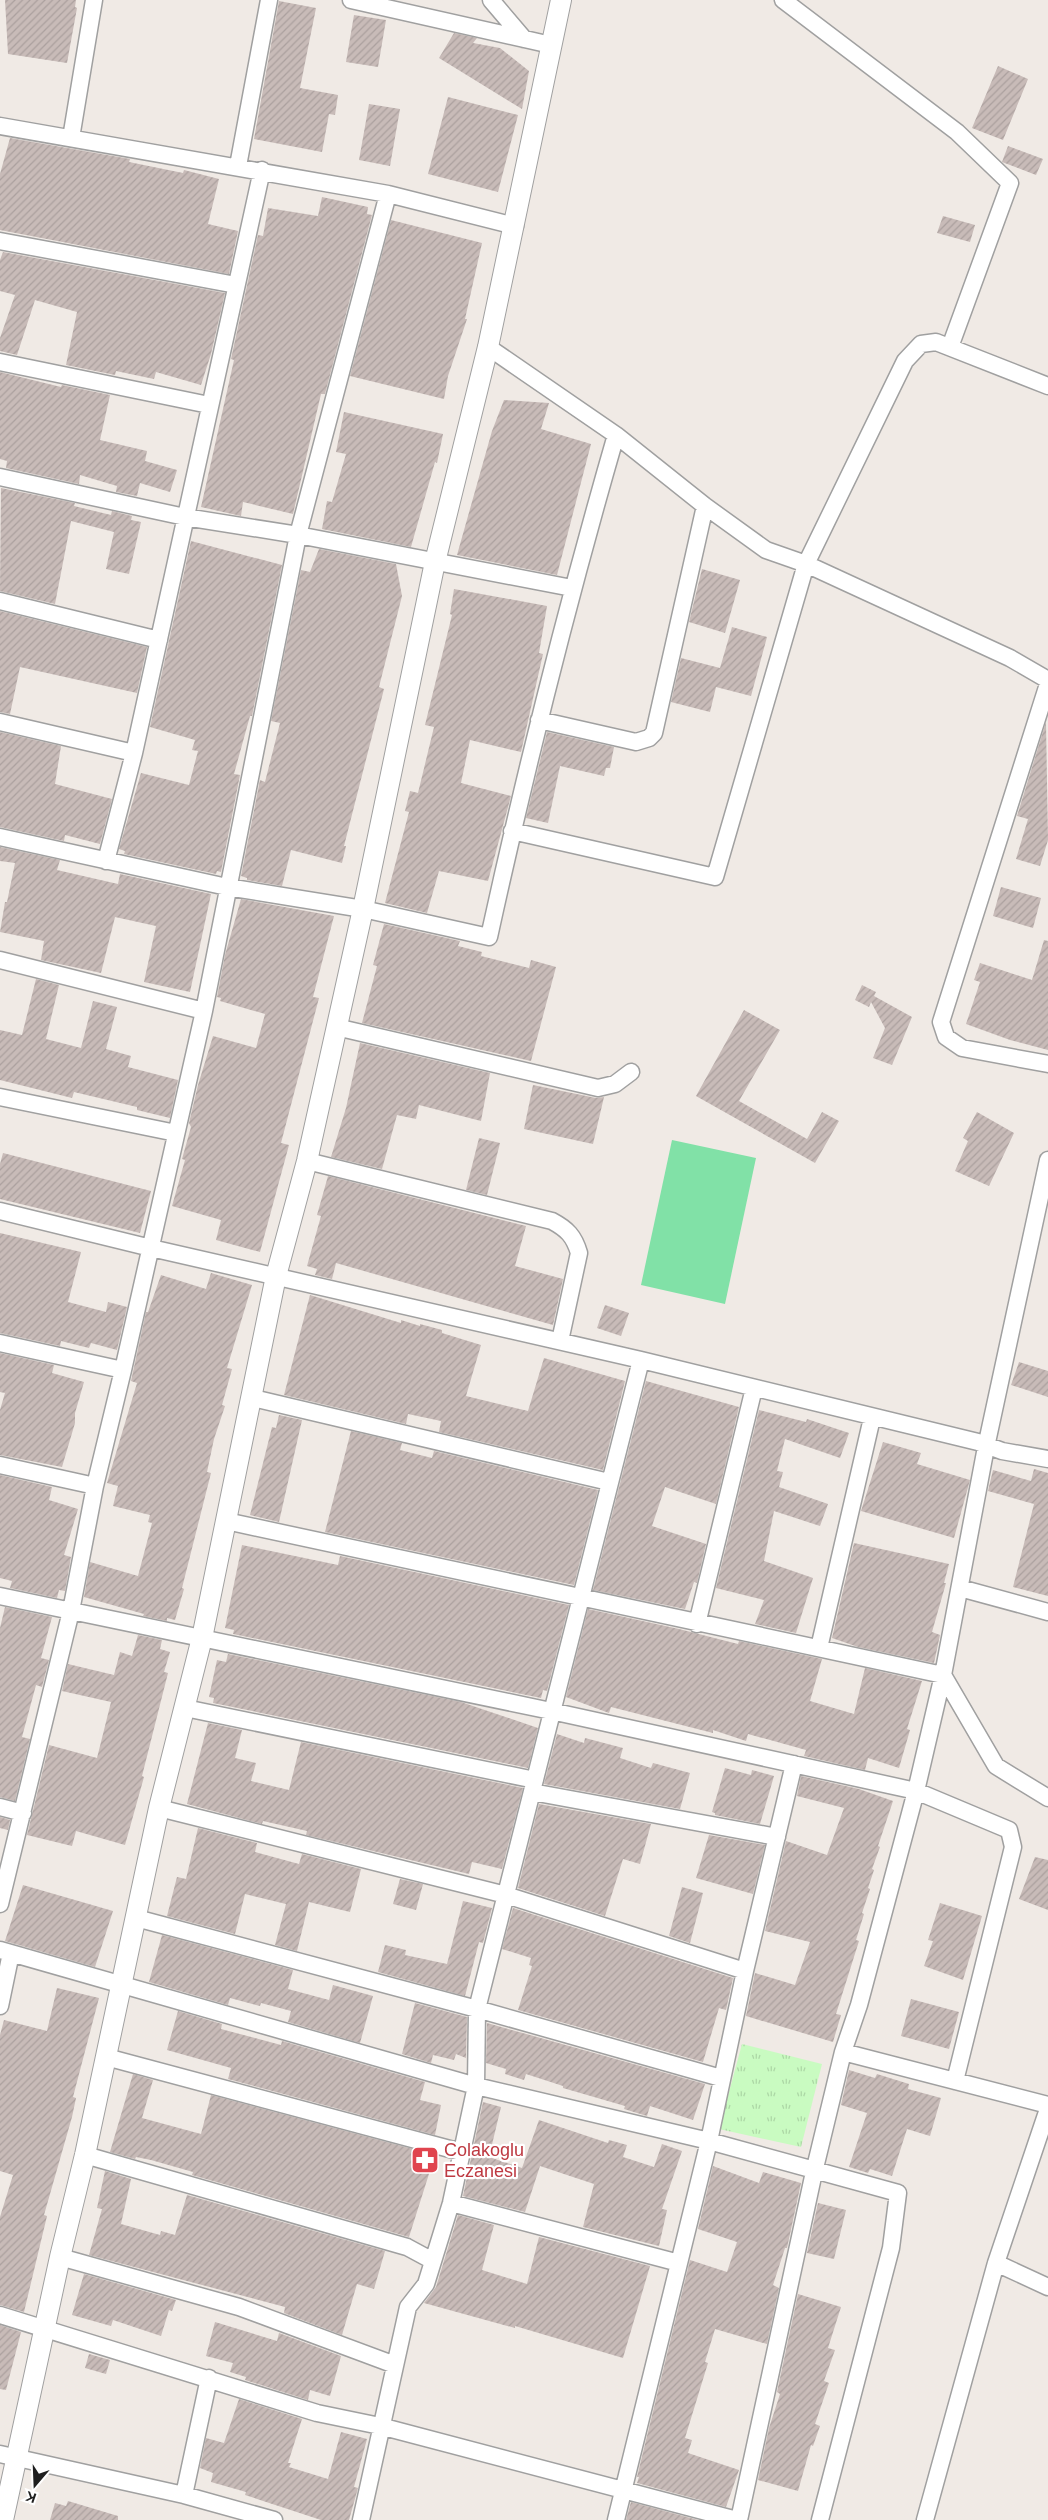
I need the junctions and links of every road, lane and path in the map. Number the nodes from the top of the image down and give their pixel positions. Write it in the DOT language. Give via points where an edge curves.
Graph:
graph roads {
  1 [pos="94,0"];
  2 [pos="269,0"];
  3 [pos="351,0"];
  4 [pos="491,0"];
  5 [pos="561,0"];
  6 [pos="783,0"];
  7 [pos="524,39"];
  8 [pos="551,45"];
  9 [pos="0,126"];
  10 [pos="72,138"];
  11 [pos="238,166"];
  12 [pos="262,170"];
  13 [pos="388,194"];
  14 [pos="515,226"];
  15 [pos="0,241"];
  16 [pos="236,285"];
  17 [pos="488,347"];
  18 [pos="950,347"];
  19 [pos="0,362"];
  20 [pos="1048,386"];
  21 [pos="210,405"];
  22 [pos="616,435"];
  23 [pos="0,477"];
  24 [pos="705,506"];
  25 [pos="185,517"];
  26 [pos="298,535"];
  27 [pos="435,562"];
  28 [pos="806,564"];
  29 [pos="572,588"];
  30 [pos="0,601"];
  31 [pos="158,640"];
  32 [pos="1048,680"];
  33 [pos="1048,684"];
  34 [pos="539,720"];
  35 [pos="0,722"];
  36 [pos="134,753"];
  37 [pos="512,831"];
  38 [pos="0,837"];
  39 [pos="106,861"];
  40 [pos="228,887"];
  41 [pos="363,909"];
  42 [pos="0,960"];
  43 [pos="204,1011"];
  44 [pos="336,1027"];
  45 [pos="1048,1064"];
  46 [pos="631,1072"];
  47 [pos="0,1097"];
  48 [pos="176,1133"];
  49 [pos="1048,1160"];
  50 [pos="307,1161"];
  51 [pos="1045,1182"];
  52 [pos="0,1211"];
  53 [pos="151,1248"];
  54 [pos="276,1276"];
  55 [pos="560,1341"];
  56 [pos="0,1343"];
  57 [pos="640,1360"];
  58 [pos="123,1370"];
  59 [pos="754,1388"];
  60 [pos="253,1398"];
  61 [pos="872,1418"];
  62 [pos="986,1447"];
  63 [pos="1048,1459"];
  64 [pos="0,1465"];
  65 [pos="609,1482"];
  66 [pos="94,1486"];
  67 [pos="226,1521"];
  68 [pos="960,1588"];
  69 [pos="0,1596"];
  70 [pos="580,1596"];
  71 [pos="71,1611"];
  72 [pos="1048,1612"];
  73 [pos="697,1624"];
  74 [pos="202,1638"];
  75 [pos="819,1648"];
  76 [pos="943,1675"];
  77 [pos="185,1708"];
  78 [pos="552,1710"];
  79 [pos="794,1764"];
  80 [pos="534,1786"];
  81 [pos="916,1791"];
  82 [pos="1048,1798"];
  83 [pos="0,1807"];
  84 [pos="159,1808"];
  85 [pos="24,1813"];
  86 [pos="777,1837"];
  87 [pos="506,1895"];
  88 [pos="0,1904"];
  89 [pos="136,1918"];
  90 [pos="5,1952"];
  91 [pos="745,1971"];
  92 [pos="122,1984"];
  93 [pos="0,2006"];
  94 [pos="476,2009"];
  95 [pos="843,2052"];
  96 [pos="106,2058"];
  97 [pos="721,2078"];
  98 [pos="955,2081"];
  99 [pos="476,2086"];
  100 [pos="1048,2105"];
  101 [pos="1048,2109"];
  102 [pos="709,2141"];
  103 [pos="461,2152"];
  104 [pos="85,2155"];
  105 [pos="814,2172"];
  106 [pos="450,2203"];
  107 [pos="60,2257"];
  108 [pos="433,2261"];
  109 [pos="679,2263"];
  110 [pos="996,2263"];
  111 [pos="1048,2287"];
  112 [pos="0,2315"];
  113 [pos="45,2329"];
  114 [pos="395,2364"];
  115 [pos="209,2378"];
  116 [pos="380,2426"];
  117 [pos="9,2456"];
  118 [pos="622,2491"];
  119 [pos="184,2495"];
  120 [pos="2,2520"];
  121 [pos="274,2520"];
  122 [pos="361,2520"];
  123 [pos="616,2520"];
  124 [pos="738,2520"];
  125 [pos="820,2520"];
  126 [pos="925,2520"];
  1 -- 10 [label="street"];
  2 -- 11 [label="street"];
  3 -- 7 [label="street"];
  4 -- 7 [label="street"];
  5 -- 8 [label="street"];
  6 -- 18 [label="street" via="957,132 1010,183"];
  7 -- 8 [label="street"];
  8 -- 14 [label="street"];
  9 -- 10 [label="street"];
  10 -- 11 [label="street"];
  11 -- 12 [label="street"];
  12 -- 13 [label="street"];
  12 -- 16 [label="street"];
  13 -- 14 [label="street"];
  13 -- 26 [label="street"];
  14 -- 17 [label="street"];
  15 -- 16 [label="street"];
  16 -- 21 [label="street"];
  17 -- 22 [label="street"];
  17 -- 27 [label="street"];
  18 -- 20 [label="street"];
  18 -- 28 [label="street" via="936,342 921,344 905,361"];
  19 -- 21 [label="street"];
  21 -- 25 [label="street"];
  22 -- 24 [label="street"];
  22 -- 29 [label="street"];
  23 -- 25 [label="street"];
  24 -- 28 [label="street" via="766,550"];
  24 -- 34 [label="street" via="654,733 636,742"];
  25 -- 26 [label="street"];
  25 -- 31 [label="street"];
  26 -- 27 [label="street"];
  26 -- 40 [label="street"];
  27 -- 29 [label="street"];
  27 -- 41 [label="street"];
  28 -- 32 [label="street" via="1010,658"];
  28 -- 37 [label="street" via="715,877"];
  29 -- 34 [label="street"];
  30 -- 31 [label="street"];
  31 -- 36 [label="street"];
  33 -- 45 [label="street" via="941,1022 946,1037 962,1048"];
  34 -- 37 [label="street"];
  35 -- 36 [label="street"];
  36 -- 39 [label="street"];
  37 -- 41 [label="street" via="489,937"];
  38 -- 39 [label="street"];
  39 -- 40 [label="street"];
  40 -- 41 [label="street"];
  40 -- 43 [label="street"];
  41 -- 44 [label="street"];
  42 -- 43 [label="street"];
  43 -- 48 [label="street"];
  44 -- 46 [label="street" via="598,1088 615,1084"];
  44 -- 50 [label="street"];
  47 -- 48 [label="street"];
  48 -- 53 [label="street"];
  49 -- 51 [label="street"];
  50 -- 54 [label="street"];
  50 -- 55 [label="street" via="552,1221 565,1228 575,1239 579,1252"];
  51 -- 62 [label="street"];
  52 -- 53 [label="street"];
  53 -- 54 [label="street"];
  53 -- 58 [label="street"];
  54 -- 55 [label="street"];
  54 -- 60 [label="street"];
  55 -- 57 [label="street"];
  56 -- 58 [label="street"];
  57 -- 59 [label="street"];
  57 -- 65 [label="street"];
  58 -- 66 [label="street"];
  59 -- 61 [label="street"];
  59 -- 73 [label="street"];
  60 -- 65 [label="street"];
  60 -- 67 [label="street"];
  61 -- 62 [label="street" via="978,1442"];
  61 -- 75 [label="street"];
  62 -- 63 [label="street"];
  62 -- 68 [label="street"];
  64 -- 66 [label="street"];
  65 -- 70 [label="street"];
  66 -- 71 [label="street"];
  67 -- 70 [label="street"];
  67 -- 74 [label="street"];
  68 -- 72 [label="street"];
  68 -- 76 [label="street"];
  69 -- 71 [label="street"];
  70 -- 73 [label="street"];
  70 -- 78 [label="street"];
  71 -- 74 [label="street"];
  71 -- 85 [label="street"];
  73 -- 75 [label="street"];
  74 -- 77 [label="street"];
  74 -- 78 [label="street"];
  75 -- 76 [label="street"];
  76 -- 81 [label="street"];
  76 -- 82 [label="street" via="996,1766"];
  77 -- 80 [label="street"];
  77 -- 84 [label="street"];
  78 -- 79 [label="street"];
  78 -- 80 [label="street"];
  79 -- 81 [label="street"];
  79 -- 86 [label="street"];
  80 -- 86 [label="street"];
  80 -- 87 [label="street"];
  81 -- 95 [label="street" via="859,2005"];
  81 -- 98 [label="street" via="1009,1830 1013,1847"];
  83 -- 85 [label="street"];
  84 -- 87 [label="street"];
  84 -- 89 [label="street"];
  85 -- 88 [label="street"];
  86 -- 91 [label="street"];
  87 -- 91 [label="street"];
  87 -- 94 [label="street"];
  89 -- 92 [label="street"];
  89 -- 94 [label="street"];
  90 -- 92 [label="street"];
  90 -- 93 [label="street"];
  91 -- 97 [label="street"];
  92 -- 96 [label="street"];
  92 -- 99 [label="street"];
  94 -- 97 [label="street"];
  94 -- 99 [label="street"];
  95 -- 98 [label="street"];
  95 -- 105 [label="street"];
  96 -- 103 [label="street"];
  96 -- 104 [label="street"];
  97 -- 102 [label="street"];
  98 -- 100 [label="street"];
  99 -- 102 [label="street"];
  99 -- 103 [label="street"];
  101 -- 110 [label="street"];
  102 -- 105 [label="street"];
  102 -- 109 [label="street"];
  103 -- 106 [label="street"];
  104 -- 107 [label="street"];
  104 -- 108 [label="street" via="407,2247"];
  105 -- 124 [label="street"];
  105 -- 125 [label="street" via="898,2194 891,2248"];
  106 -- 108 [label="street"];
  106 -- 109 [label="street"];
  107 -- 113 [label="street"];
  107 -- 114 [label="street" via="240,2308"];
  108 -- 114 [label="street" via="426,2284 408,2306"];
  109 -- 118 [label="street"];
  110 -- 111 [label="street"];
  110 -- 126 [label="street"];
  112 -- 113 [label="street"];
  113 -- 115 [label="street"];
  113 -- 117 [label="street"];
  114 -- 116 [label="street"];
  115 -- 116 [label="street" via="317,2413"];
  115 -- 119 [label="street"];
  116 -- 118 [label="street"];
  116 -- 122 [label="street"];
  117 -- 119 [label="street"];
  117 -- 120 [label="street"];
  118 -- 123 [label="street"];
  118 -- 124 [label="street"];
  119 -- 121 [label="street"];
}
